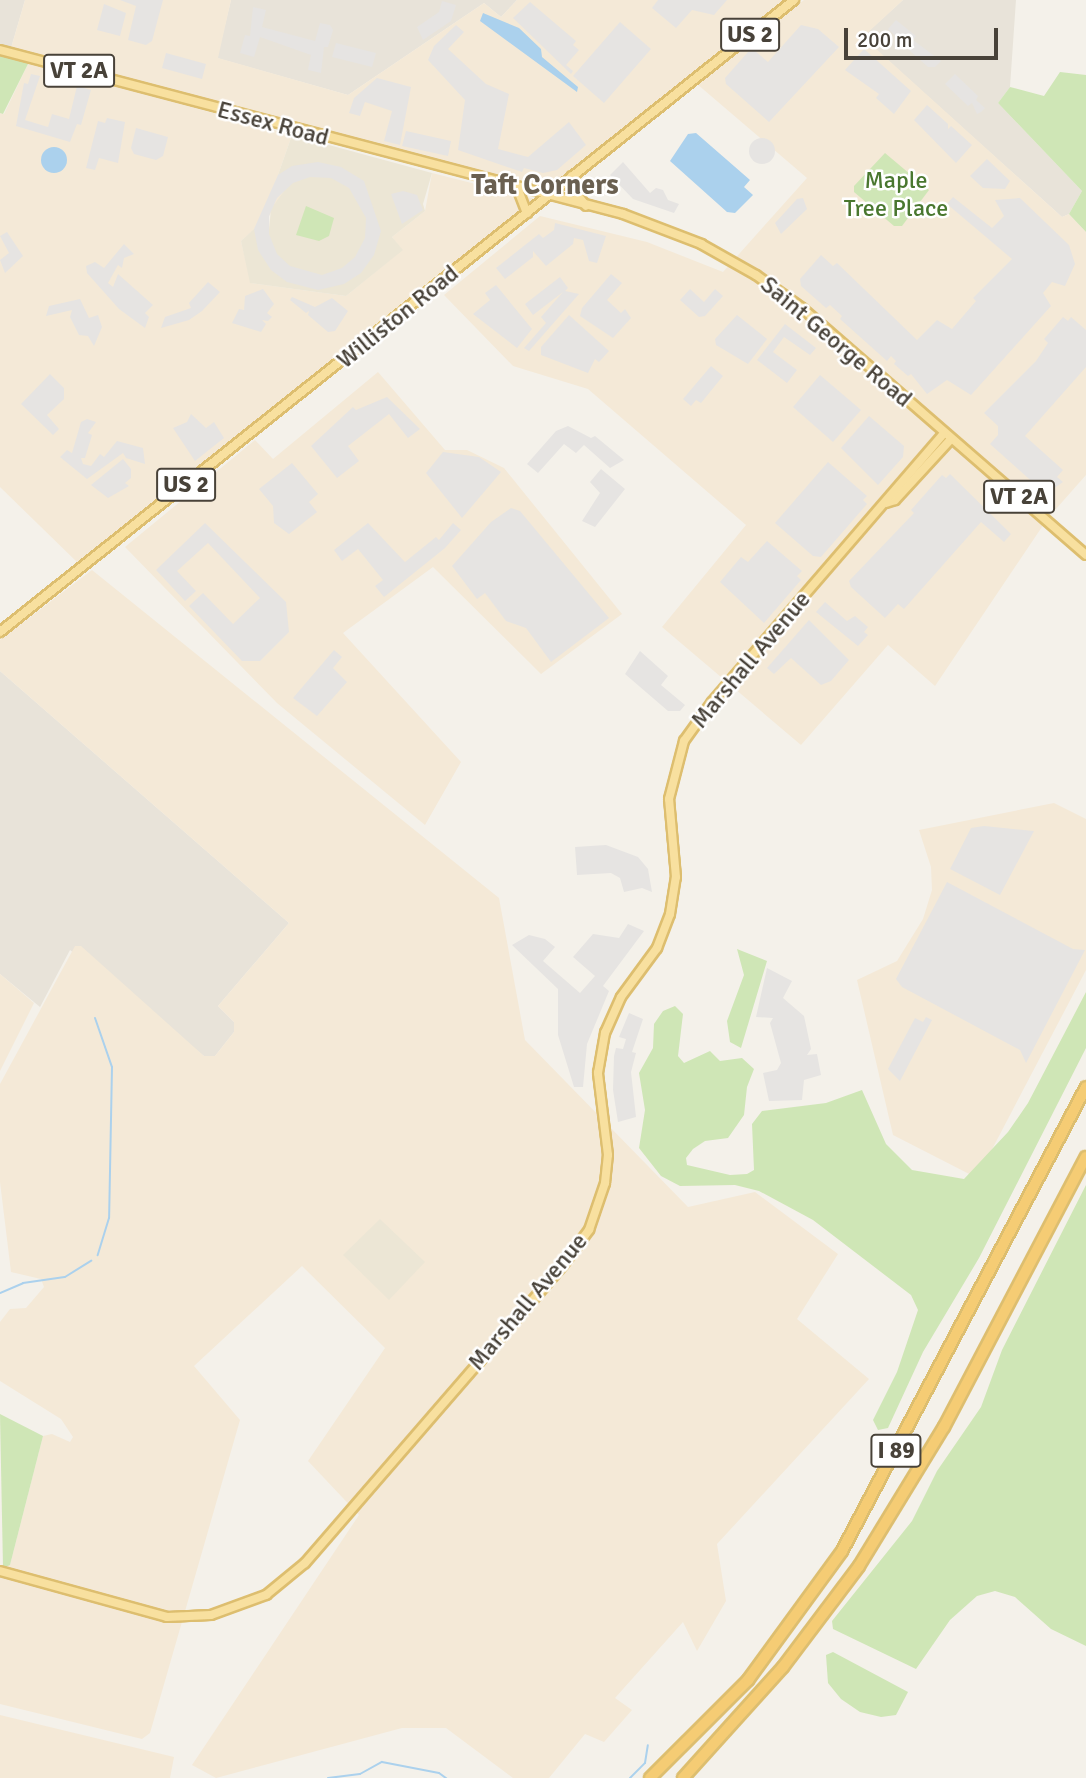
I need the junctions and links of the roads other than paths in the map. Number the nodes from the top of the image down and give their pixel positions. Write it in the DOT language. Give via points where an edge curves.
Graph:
graph roads {
  1 [pos="794,0"];
  2 [pos="0,50"];
  3 [pos="572,177"];
  4 [pos="517,190"];
  5 [pos="547,197"];
  6 [pos="586,206"];
  7 [pos="527,213"];
  8 [pos="947,436"];
  9 [pos="1086,555"];
  10 [pos="0,632"];
  11 [pos="1086,1087"];
  12 [pos="1086,1157"];
  13 [pos="0,1571"];
  14 [pos="650,1778"];
  15 [pos="683,1778"];
  1 -- 3 [label="main road, Williston Road / US 2"];
  2 -- 4 [label="main road, Essex Road / VT 2A"];
  3 -- 5 [label="main road, Williston Road / US 2"];
  3 -- 6 [label="main road" via="574,191"];
  4 -- 5 [label="main road, Essex Road / VT 2A"];
  4 -- 7 [label="main road"];
  5 -- 6 [label="main road, Saint George Road / VT 2A"];
  5 -- 7 [label="main road, Williston Road / US 2"];
  6 -- 8 [label="main road, Saint George Road / VT 2A" via="676,233 756,275 802,309"];
  7 -- 10 [label="main road, Williston Road / US 2"];
  8 -- 9 [label="main road, Saint George Road / VT 2A"];
  8 -- 13 [label="main road, Marshall Avenue" via="712,702 681,748 669,799 676,877 670,914 657,948 621,997 605,1033 598,1073 608,1155 606,1183 589,1230 563,1265 305,1563 254,1601 211,1615 167,1617"];
  11 -- 14 [label="highway, I 89" via="842,1552 748,1680"];
  12 -- 15 [label="highway, I 89" via="944,1427 859,1566 783,1667"];
}
